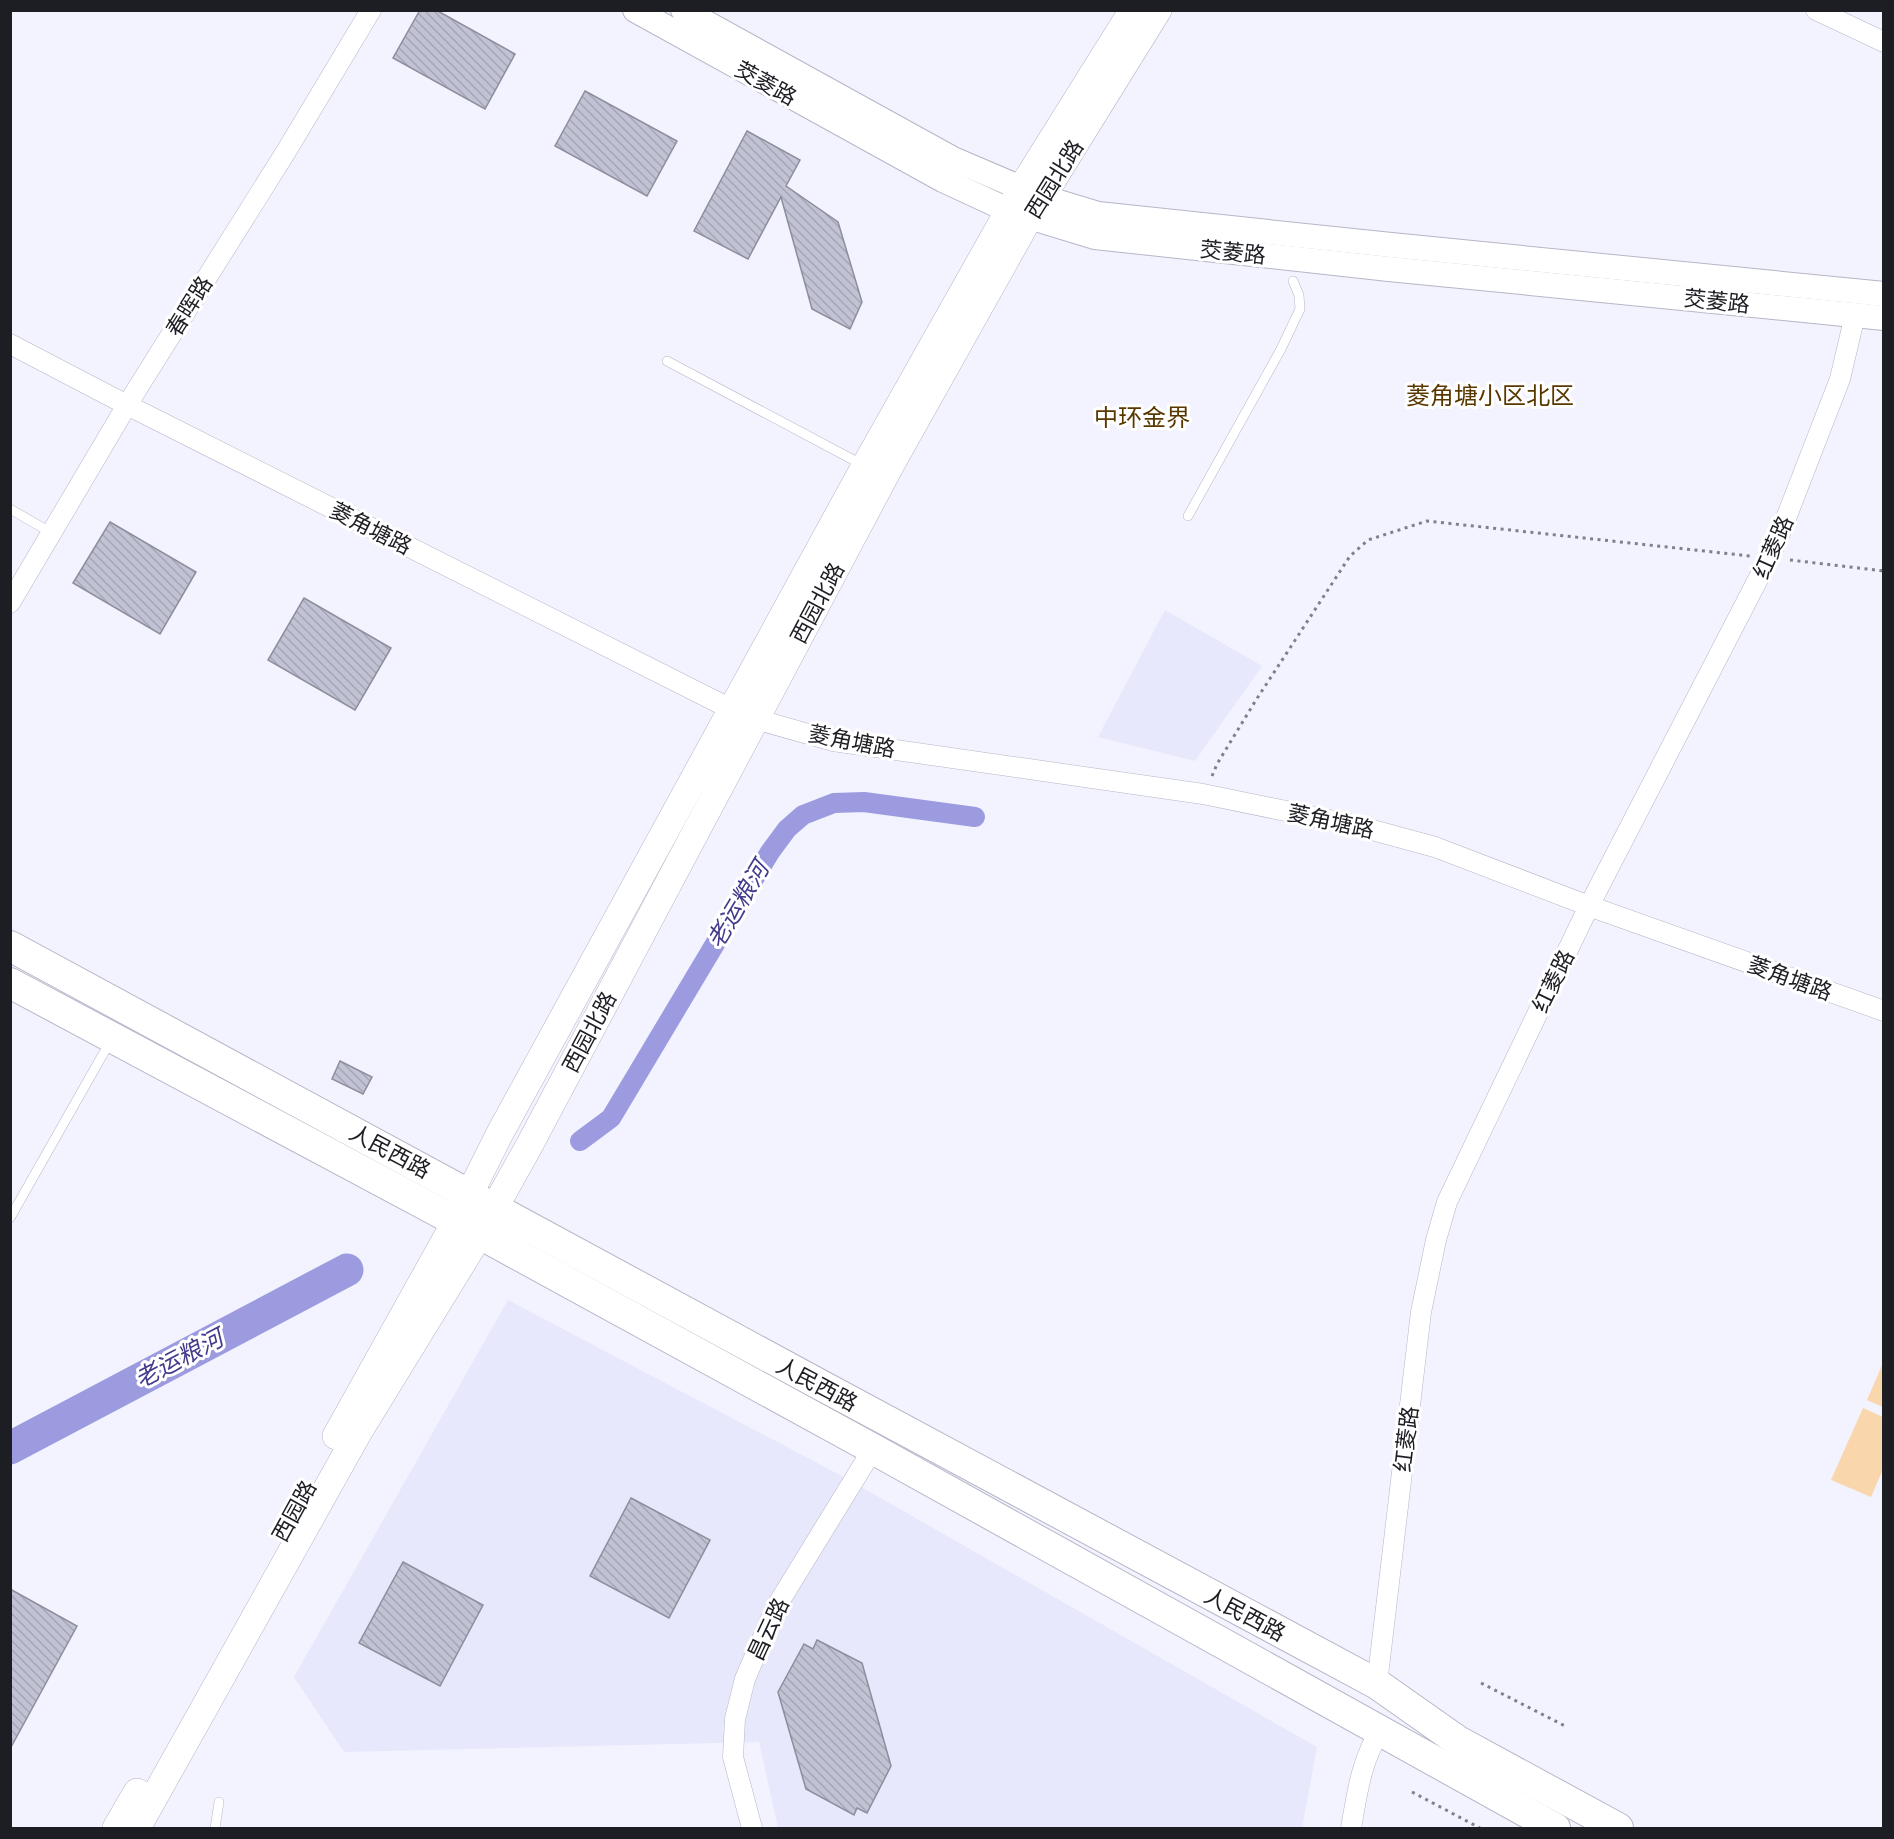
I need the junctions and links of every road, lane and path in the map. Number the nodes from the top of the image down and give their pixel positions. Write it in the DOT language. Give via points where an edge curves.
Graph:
graph roads {
  1 [pos="370,10"];
  2 [pos="635,10"];
  3 [pos="683,10"];
  4 [pos="1133,10"];
  5 [pos="1158,10"];
  6 [pos="1816,10"];
  7 [pos="1884,42"];
  8 [pos="1026,204"];
  9 [pos="1293,281"];
  10 [pos="1884,294"];
  11 [pos="1855,315"];
  12 [pos="1884,318"];
  13 [pos="10,344"];
  14 [pos="667,361"];
  15 [pos="127,405"];
  16 [pos="865,466"];
  17 [pos="10,509"];
  18 [pos="1188,516"];
  19 [pos="52,533"];
  20 [pos="1769,558"];
  21 [pos="1884,571"];
  22 [pos="10,603"];
  23 [pos="744,715"];
  24 [pos="1203,794"];
  25 [pos="1588,906"];
  26 [pos="10,946"];
  27 [pos="10,983"];
  28 [pos="1884,1011"];
  29 [pos="113,1037"];
  30 [pos="482,1200"];
  31 [pos="10,1218"];
  32 [pos="468,1227"];
  33 [pos="873,1449"];
  34 [pos="1481,1683"];
  35 [pos="1377,1684"];
  36 [pos="1567,1727"];
  37 [pos="1380,1731"];
  38 [pos="1412,1792"];
  39 [pos="219,1802"];
  40 [pos="116,1828"];
  41 [pos="137,1828"];
  42 [pos="215,1828"];
  43 [pos="752,1828"];
  44 [pos="1351,1828"];
  45 [pos="1480,1828"];
  46 [pos="1555,1828"];
  47 [pos="1618,1828"];
  1 -- 15 [label="street, 春晖路"];
  2 -- 8 [label="street, 茭菱路" via="943,180"];
  3 -- 8 [label="street, 茭菱路" via="953,159"];
  4 -- 8 [label="main road, 西园北路"];
  5 -- 8 [label="main road, 西园北路"];
  6 -- 7 [label="street"];
  8 -- 10 [label="street, 茭菱路"];
  8 -- 11 [label="street, 茭菱路" via="1095,237"];
  8 -- 16 [label="main road, 西园北路"];
  8 -- 23 [label="main road, 西园北路" via="890,468"];
  9 -- 18 [label="lane" via="1300,309"];
  11 -- 12 [label="street, 茭菱路"];
  11 -- 20 [label="street, 红菱路" via="1840,379"];
  13 -- 15 [label="street, 菱角塘路"];
  14 -- 16 [label="lane"];
  15 -- 19 [label="street, 春晖路"];
  15 -- 23 [label="street, 菱角塘路"];
  16 -- 23 [label="main road, 西园北路"];
  17 -- 19 [label="lane"];
  19 -- 22 [label="street, 春晖路"];
  20 -- 21 [label="path"];
  20 -- 24 [label="path" via="1427,521 1368,540 1350,556 1256,700"];
  20 -- 25 [label="street, 红菱路"];
  23 -- 24 [label="street, 菱角塘路" via="833,741"];
  23 -- 30 [label="main road, 西园北路" via="534,1135"];
  24 -- 25 [label="street, 菱角塘路" via="1354,825 1435,847"];
  25 -- 28 [label="street, 菱角塘路"];
  25 -- 35 [label="street, 红菱路" via="1447,1202 1421,1312"];
  26 -- 30 [label="main road, 人民西路"];
  27 -- 29 [label="main road, 人民西路"];
  29 -- 31 [label="lane"];
  29 -- 32 [label="main road, 人民西路"];
  30 -- 32 [label="main road, 西园路"];
  30 -- 35 [label="main road, 人民西路"];
  32 -- 33 [label="main road, 人民西路"];
  32 -- 40 [label="main road, 西园路"];
  32 -- 41 [label="main road, 西园路" via="358,1433"];
  33 -- 37 [label="main road, 人民西路"];
  33 -- 43 [label="street, 昌云路" via="776,1607 745,1679 735,1719 734,1757"];
  34 -- 36 [label="path"];
  35 -- 47 [label="main road, 人民西路" via="1458,1741"];
  37 -- 44 [label="street" via="1360,1774"];
  37 -- 46 [label="main road, 人民西路"];
  38 -- 45 [label="path"];
  39 -- 42 [label="lane"];
}
